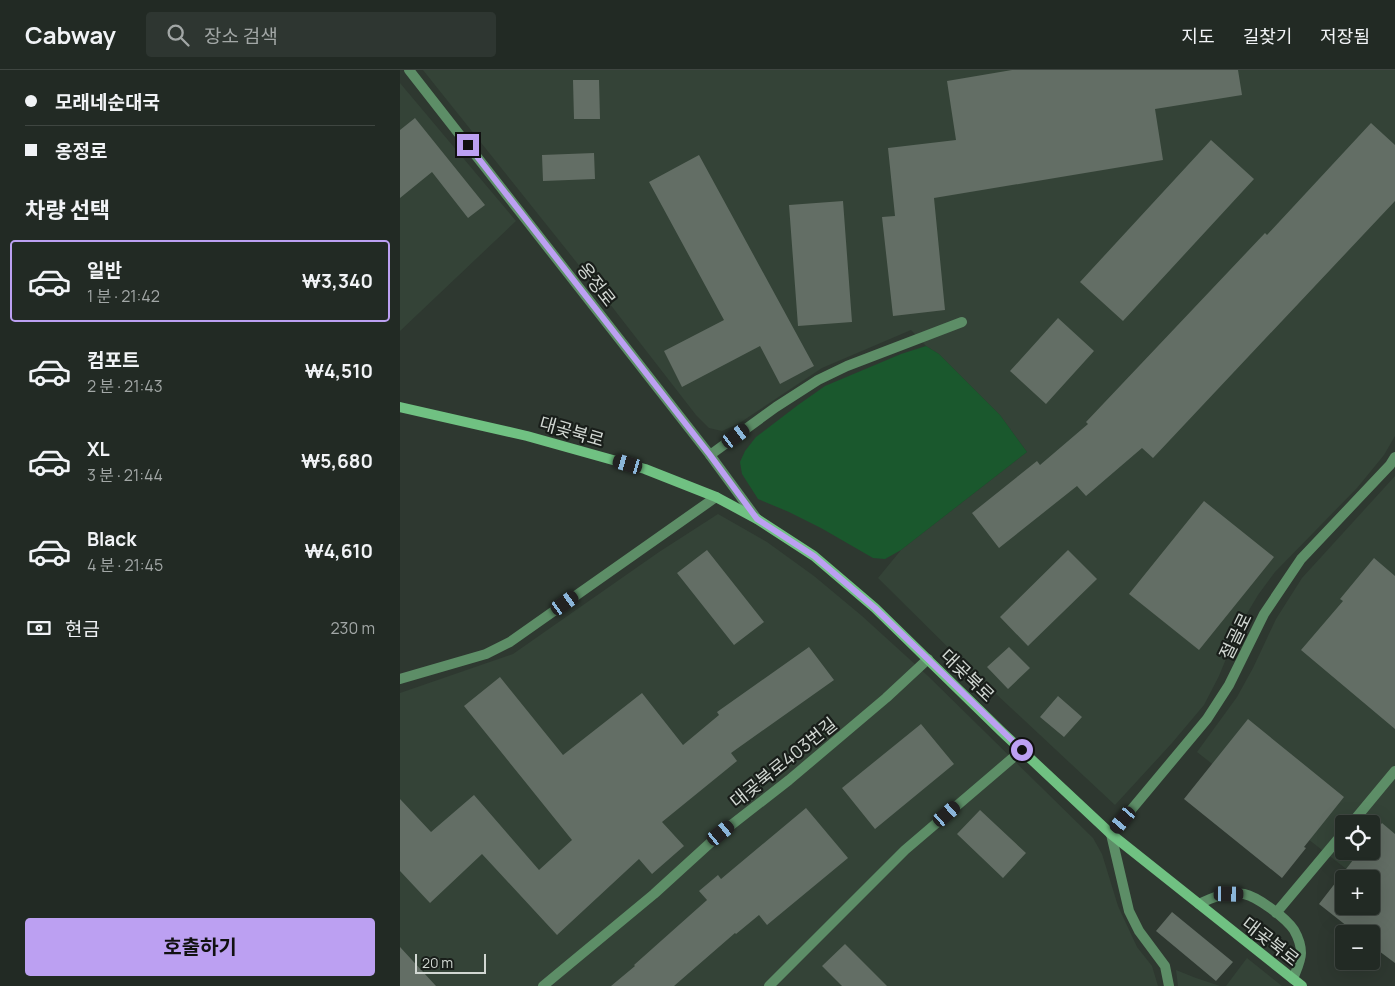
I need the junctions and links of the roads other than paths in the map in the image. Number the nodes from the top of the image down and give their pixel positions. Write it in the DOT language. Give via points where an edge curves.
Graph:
graph roads {
  1 [pos="409,70"];
  2 [pos="962,322"];
  3 [pos="400,408"];
  4 [pos="710,455"];
  5 [pos="1395,457"];
  6 [pos="716,497"];
  7 [pos="757,519"];
  8 [pos="928,659"];
  9 [pos="400,679"];
  10 [pos="1022,750"];
  11 [pos="1395,771"];
  12 [pos="1358,815"];
  13 [pos="1111,834"];
  14 [pos="1335,843"];
  15 [pos="1199,904"];
  16 [pos="1276,914"];
  17 [pos="1293,979"];
  18 [pos="543,986"];
  19 [pos="769,986"];
  20 [pos="1169,986"];
  21 [pos="1302,986"];
  1 -- 4 [label="street, 옹정로"];
  2 -- 4 [label="street" via="818,380"];
  3 -- 6 [label="street, 대곶북로" via="545,441 645,469"];
  4 -- 7 [label="street, 옹정로"];
  5 -- 13 [label="street, 절골로" via="1301,559 1264,614 1229,685 1207,718"];
  6 -- 7 [label="street, 대곶북로"];
  6 -- 9 [label="street" via="510,642 486,654"];
  7 -- 8 [label="street, 대곶북로" via="814,556"];
  8 -- 10 [label="street, 대곶북로"];
  8 -- 18 [label="street, 대곶북로403번길" via="886,698 721,833 654,894"];
  10 -- 13 [label="street, 대곶북로"];
  10 -- 19 [label="street" via="905,850"];
  11 -- 12 [label="street"];
  13 -- 15 [label="street, 대곶북로"];
  13 -- 20 [label="street" via="1129,911 1139,931 1165,966"];
  14 -- 16 [label="street"];
  15 -- 16 [label="street" via="1216,896 1243,894 1255,898"];
  15 -- 17 [label="street, 대곶북로"];
  16 -- 17 [label="street" via="1293,929 1299,941 1301,953"];
  17 -- 21 [label="street, 대곶북로"];
}
